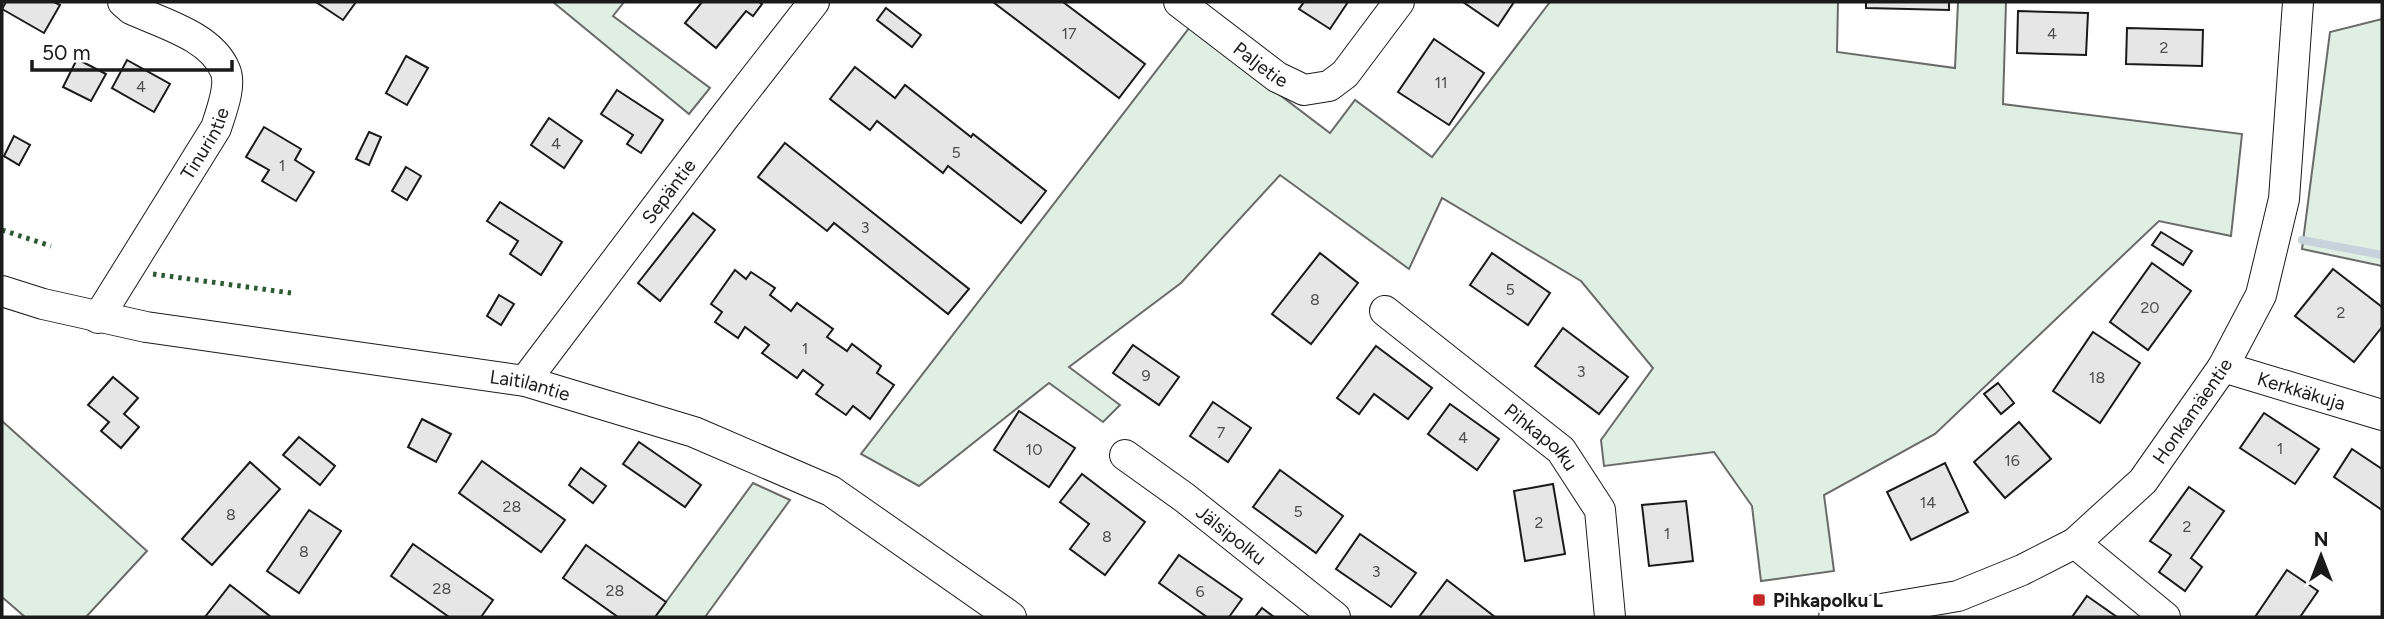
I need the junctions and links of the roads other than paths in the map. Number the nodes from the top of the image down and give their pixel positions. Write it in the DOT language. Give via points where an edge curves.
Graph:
graph roads {
  1 [pos="123,2"];
  2 [pos="814,2"];
  3 [pos="1179,2"];
  4 [pos="1399,2"];
  5 [pos="2298,2"];
  6 [pos="2,290"];
  7 [pos="1385,311"];
  8 [pos="97,318"];
  9 [pos="2223,367"];
  10 [pos="526,381"];
  11 [pos="2382,415"];
  12 [pos="1125,455"];
  13 [pos="2075,543"];
  14 [pos="1011,617"];
  15 [pos="1335,617"];
  16 [pos="1610,617"];
  17 [pos="1834,617"];
  18 [pos="2165,617"];
  1 -- 8 [label="street, Tinurintie" via="213,51 226,71 225,103 216,128"];
  2 -- 10 [label="street, Sepäntie"];
  3 -- 4 [label="street, Paljetie" via="1277,77 1304,90 1329,86 1345,74"];
  5 -- 9 [label="street, Honkamäentie" via="2284,199 2260,295"];
  6 -- 8 [label="street, Laitilantie"];
  7 -- 16 [label="street, Pihkapolku" via="1561,450 1600,510"];
  8 -- 10 [label="street, Laitilantie"];
  9 -- 11 [label="street, Kerkkäkuja"];
  9 -- 13 [label="street, Honkamäentie" via="2143,481"];
  10 -- 14 [label="street, Laitilantie" via="694,432 831,491"];
  12 -- 15 [label="street, Jälsipolku"];
  13 -- 17 [label="street, Honkamäentie" via="1958,596"];
  13 -- 18 [label="street"];
}
